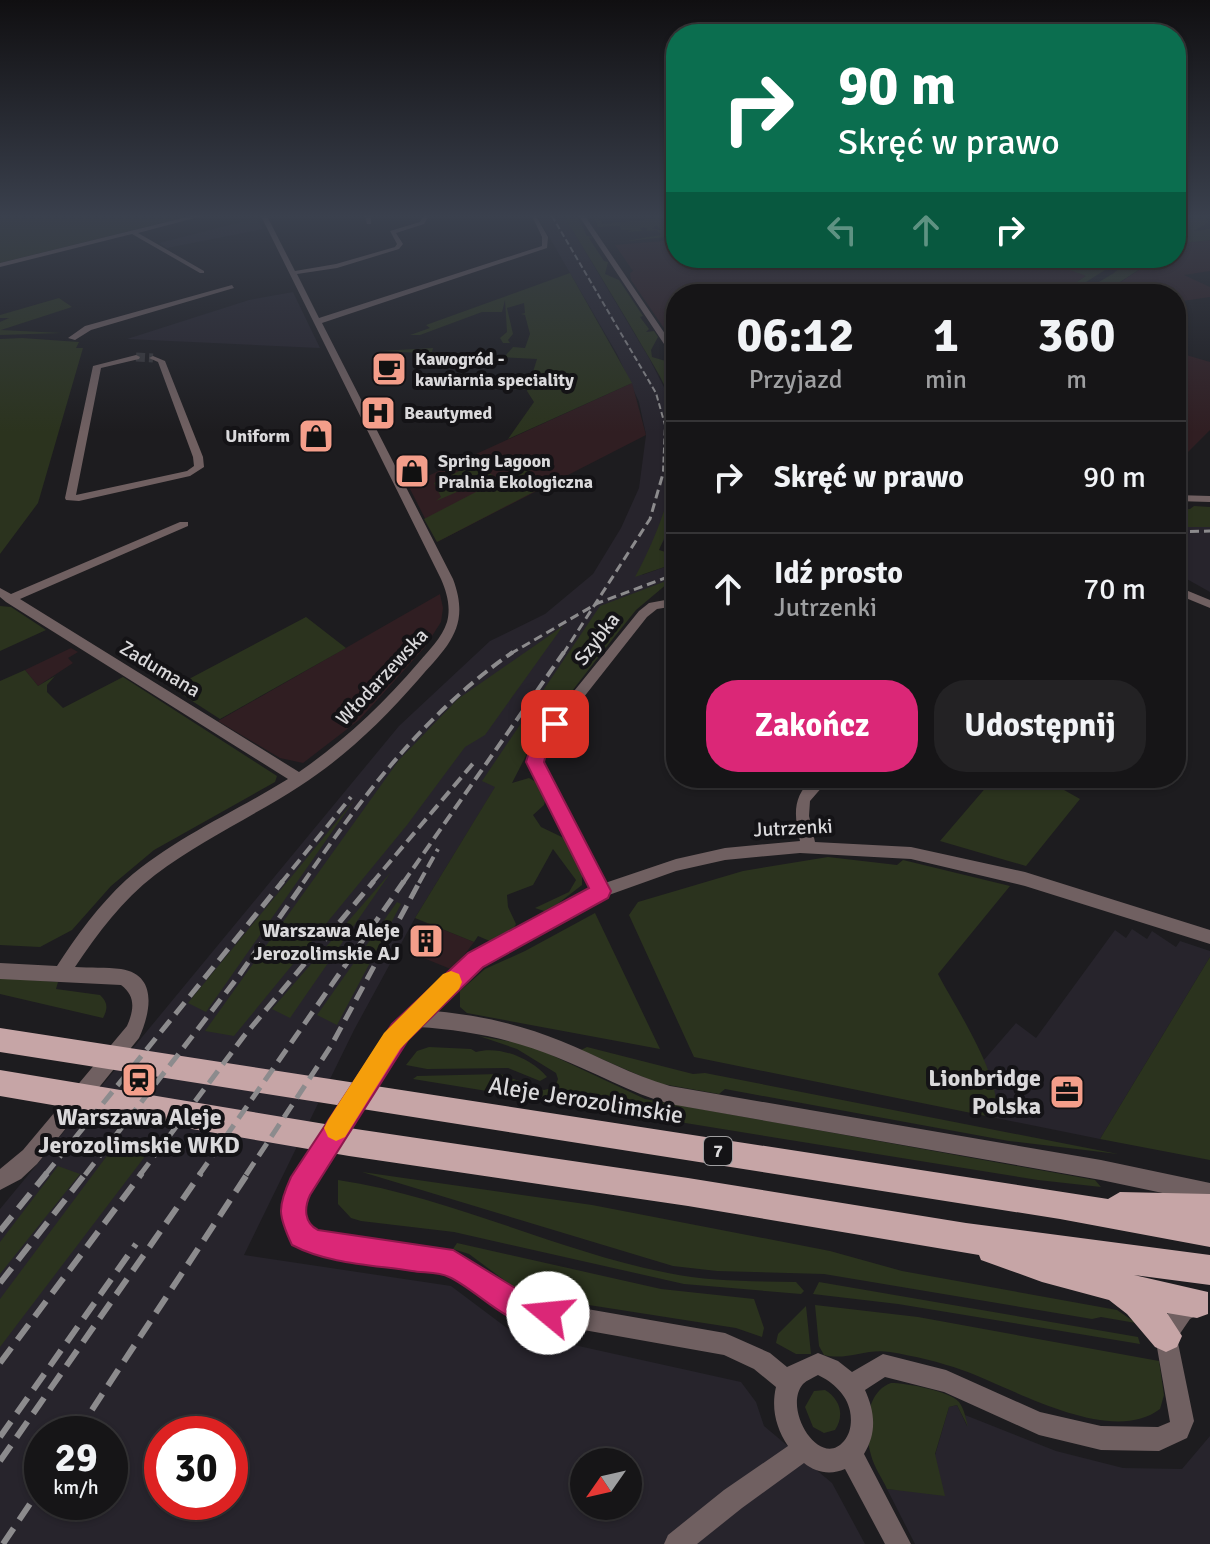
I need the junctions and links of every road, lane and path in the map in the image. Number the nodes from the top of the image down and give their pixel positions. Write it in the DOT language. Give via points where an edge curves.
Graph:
graph roads {
  1 [pos="228,288"];
  2 [pos="299,288"];
  3 [pos="420,288"];
  4 [pos="630,288"];
  5 [pos="316,322"];
  6 [pos="72,338"];
  7 [pos="666,341"];
  8 [pos="141,345"];
  9 [pos="153,358"];
  10 [pos="1186,498"];
  11 [pos="1210,499"];
  12 [pos="184,524"];
  13 [pos="1186,588"];
  14 [pos="1186,594"];
  15 [pos="5,595"];
  16 [pos="1207,603"];
  17 [pos="666,604"];
  18 [pos="666,611"];
  19 [pos="638,620"];
  20 [pos="299,779"];
  21 [pos="810,788"];
  22 [pos="809,847"];
  23 [pos="601,891"];
  24 [pos="1210,937"];
  25 [pos="0,971"];
  26 [pos="61,974"];
  27 [pos="414,1018"];
  28 [pos="0,1040"];
  29 [pos="0,1083"];
  30 [pos="0,1180"];
  31 [pos="1210,1193"];
  32 [pos="1060,1205"];
  33 [pos="1210,1208"];
  34 [pos="1210,1232"];
  35 [pos="966,1238"];
  36 [pos="1210,1270"];
  37 [pos="1117,1288"];
  38 [pos="1197,1303"];
  39 [pos="1166,1336"];
  40 [pos="789,1383"];
  41 [pos="851,1386"];
  42 [pos="803,1449"];
  43 [pos="850,1453"];
  44 [pos="677,1544"];
  45 [pos="898,1544"];
  1 -- 6 [label="street" via="88,328"];
  2 -- 5 [label="street, Włodarzewska"];
  3 -- 5 [label="street"];
  4 -- 7 [label="street"];
  5 -- 20 [label="street, Włodarzewska" via="452,590 456,614 440,645 386,707"];
  8 -- 9 [label="street" via="131,357 97,366 70,498 199,467 161,361"];
  10 -- 11 [label="street"];
  12 -- 15 [label="street"];
  13 -- 16 [label="street"];
  14 -- 16 [label="street"];
  15 -- 20 [label="street, Zadumana"];
  17 -- 19 [label="street, Szybka" via="653,606"];
  18 -- 19 [label="street, Szybka"];
  19 -- 23 [label="street, Szybka" via="545,737 535,757"];
  20 -- 26 [label="street, Włodarzewska" via="148,871 103,914"];
  21 -- 22 [label="street" via="801,805"];
  22 -- 23 [label="street, Jutrzenki" via="698,859"];
  22 -- 24 [label="street, Jutrzenki" via="893,851 976,865"];
  23 -- 27 [label="street, Jutrzenki" via="475,960"];
  25 -- 26 [label="street"];
  26 -- 30 [label="street" via="109,974 129,980 141,995 140,1016 133,1032 30,1157"];
  27 -- 31 [label="street" via="530,1038 625,1082 670,1095"];
  27 -- 40 [label="street, Jutrzenki" via="384,1052 300,1186 293,1217 302,1236 331,1246 453,1263 522,1308 725,1344 762,1361"];
  28 -- 32 [label="main road, Aleje Jerozolimskie / 7"];
  29 -- 35 [label="main road, 7"];
  32 -- 33 [label="main road"];
  32 -- 34 [label="main road, Aleje Jerozolimskie / 7"];
  35 -- 36 [label="main road, 7"];
  35 -- 37 [label="main road" via="1033,1265"];
  37 -- 38 [label="main road"];
  37 -- 39 [label="main road"];
  38 -- 39 [label="street" via="1182,1311"];
  39 -- 41 [label="street" via="1182,1421 1179,1430 1159,1439 1101,1438 1039,1423 946,1381 883,1365"];
  40 -- 41 [label="street" via="818,1364 830,1367"];
  40 -- 42 [label="street" via="788,1424"];
  41 -- 43 [label="street" via="861,1429"];
  42 -- 43 [label="street" via="827,1461"];
  42 -- 44 [label="street"];
  43 -- 45 [label="street"];
}
